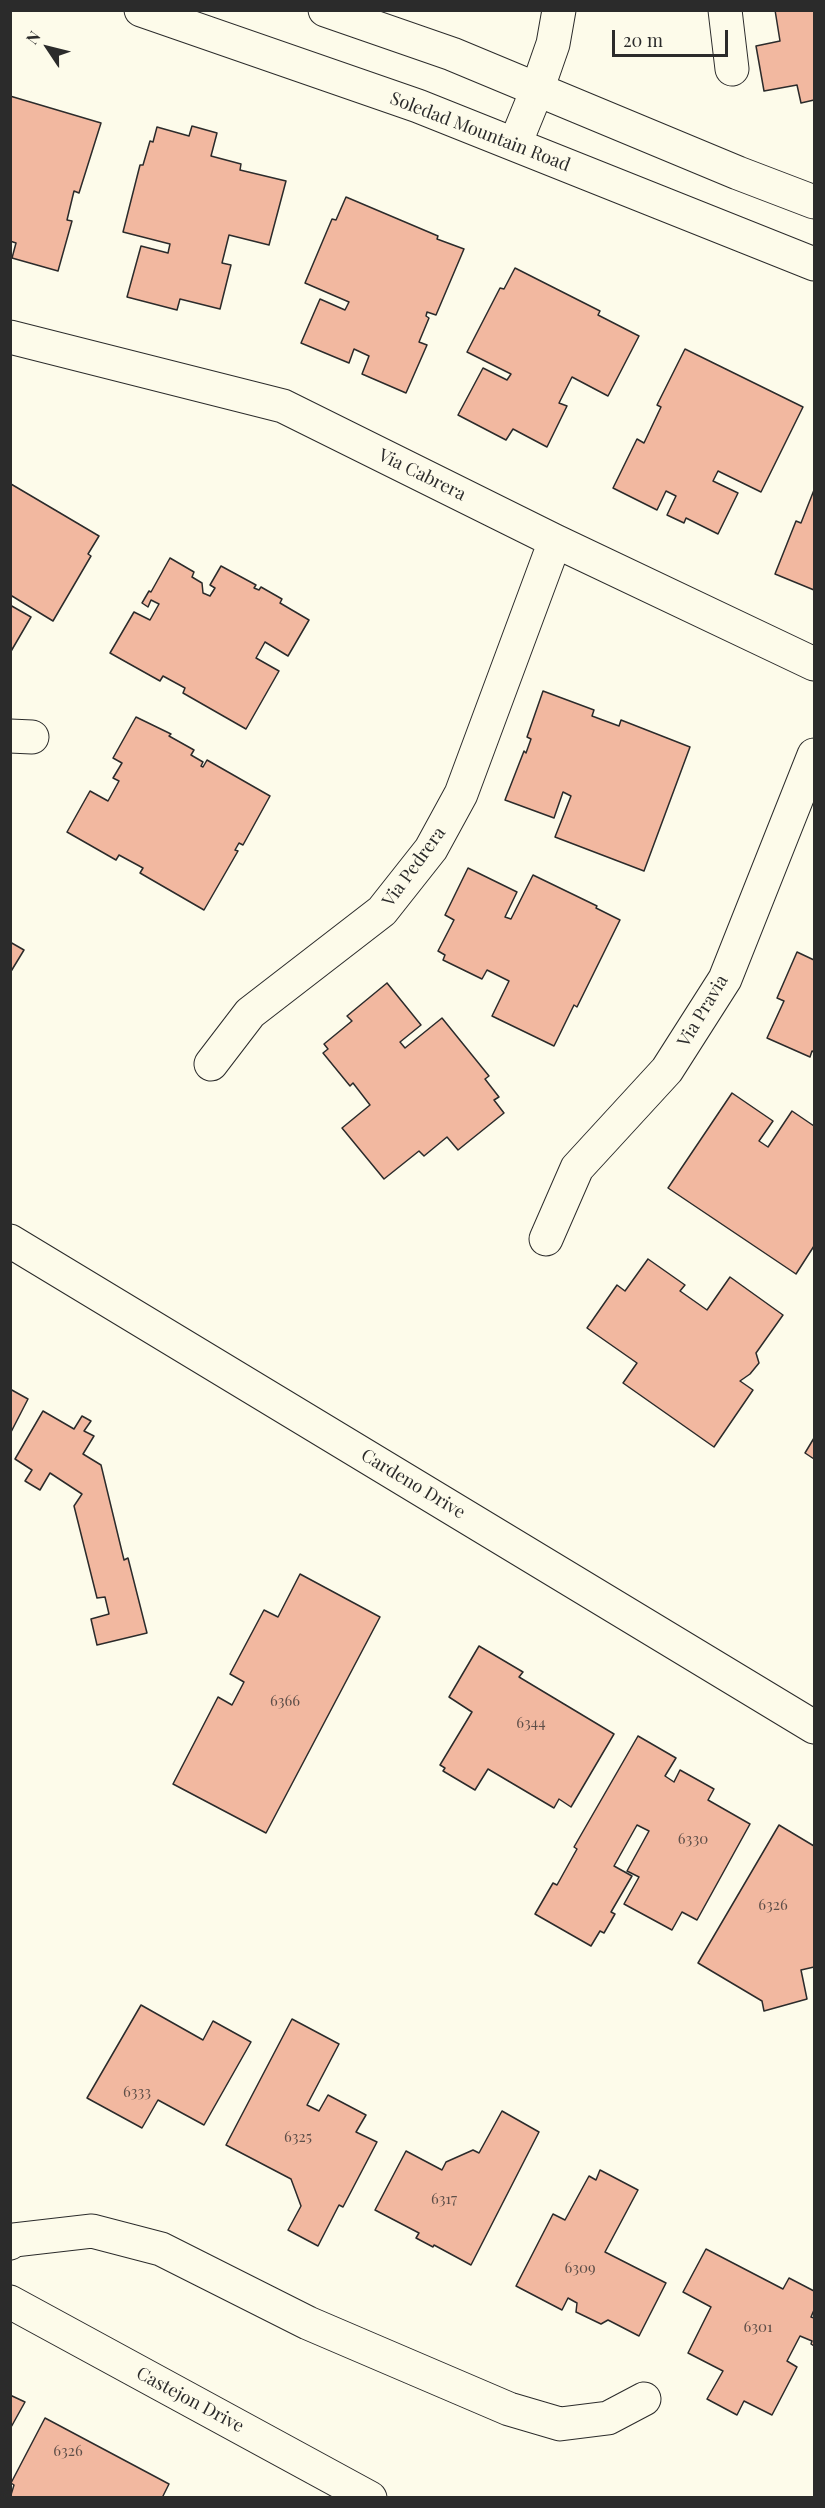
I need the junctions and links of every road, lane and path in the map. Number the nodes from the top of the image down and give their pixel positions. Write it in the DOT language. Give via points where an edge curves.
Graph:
graph roads {
  1 [pos="141,10"];
  2 [pos="325,10"];
  3 [pos="559,10"];
  4 [pos="725,10"];
  5 [pos="732,69"];
  6 [pos="537,90"];
  7 [pos="515,144"];
  8 [pos="814,201"];
  9 [pos="814,264"];
  10 [pos="10,337"];
  11 [pos="555,541"];
  12 [pos="814,664"];
  13 [pos="814,755"];
  14 [pos="211,1064"];
  15 [pos="546,1239"];
  16 [pos="10,1241"];
  17 [pos="814,1727"];
  18 [pos="10,2242"];
  19 [pos="10,2302"];
  20 [pos="644,2399"];
  21 [pos="370,2498"];
  1 -- 7 [label="street, Soledad Mountain Road" via="418,106"];
  2 -- 6 [label="street" via="452,54"];
  3 -- 6 [label="street" via="553,44"];
  4 -- 5 [label="street"];
  6 -- 7 [label="street"];
  6 -- 8 [label="street"];
  7 -- 9 [label="street, Soledad Mountain Road"];
  10 -- 11 [label="street, Via Cabrera" via="283,406"];
  11 -- 12 [label="street, Via Cabrera"];
  11 -- 14 [label="street, Via Pedrera" via="461,794 431,849 382,911 250,1014"];
  13 -- 15 [label="street, Via Pravia" via="725,979 667,1070 577,1167"];
  16 -- 17 [label="street, Cardeno Drive"];
  18 -- 20 [label="street" via="92,2231 161,2249 308,2323 509,2409 560,2424 608,2418"];
  19 -- 21 [label="street, Castejon Drive"];
}
